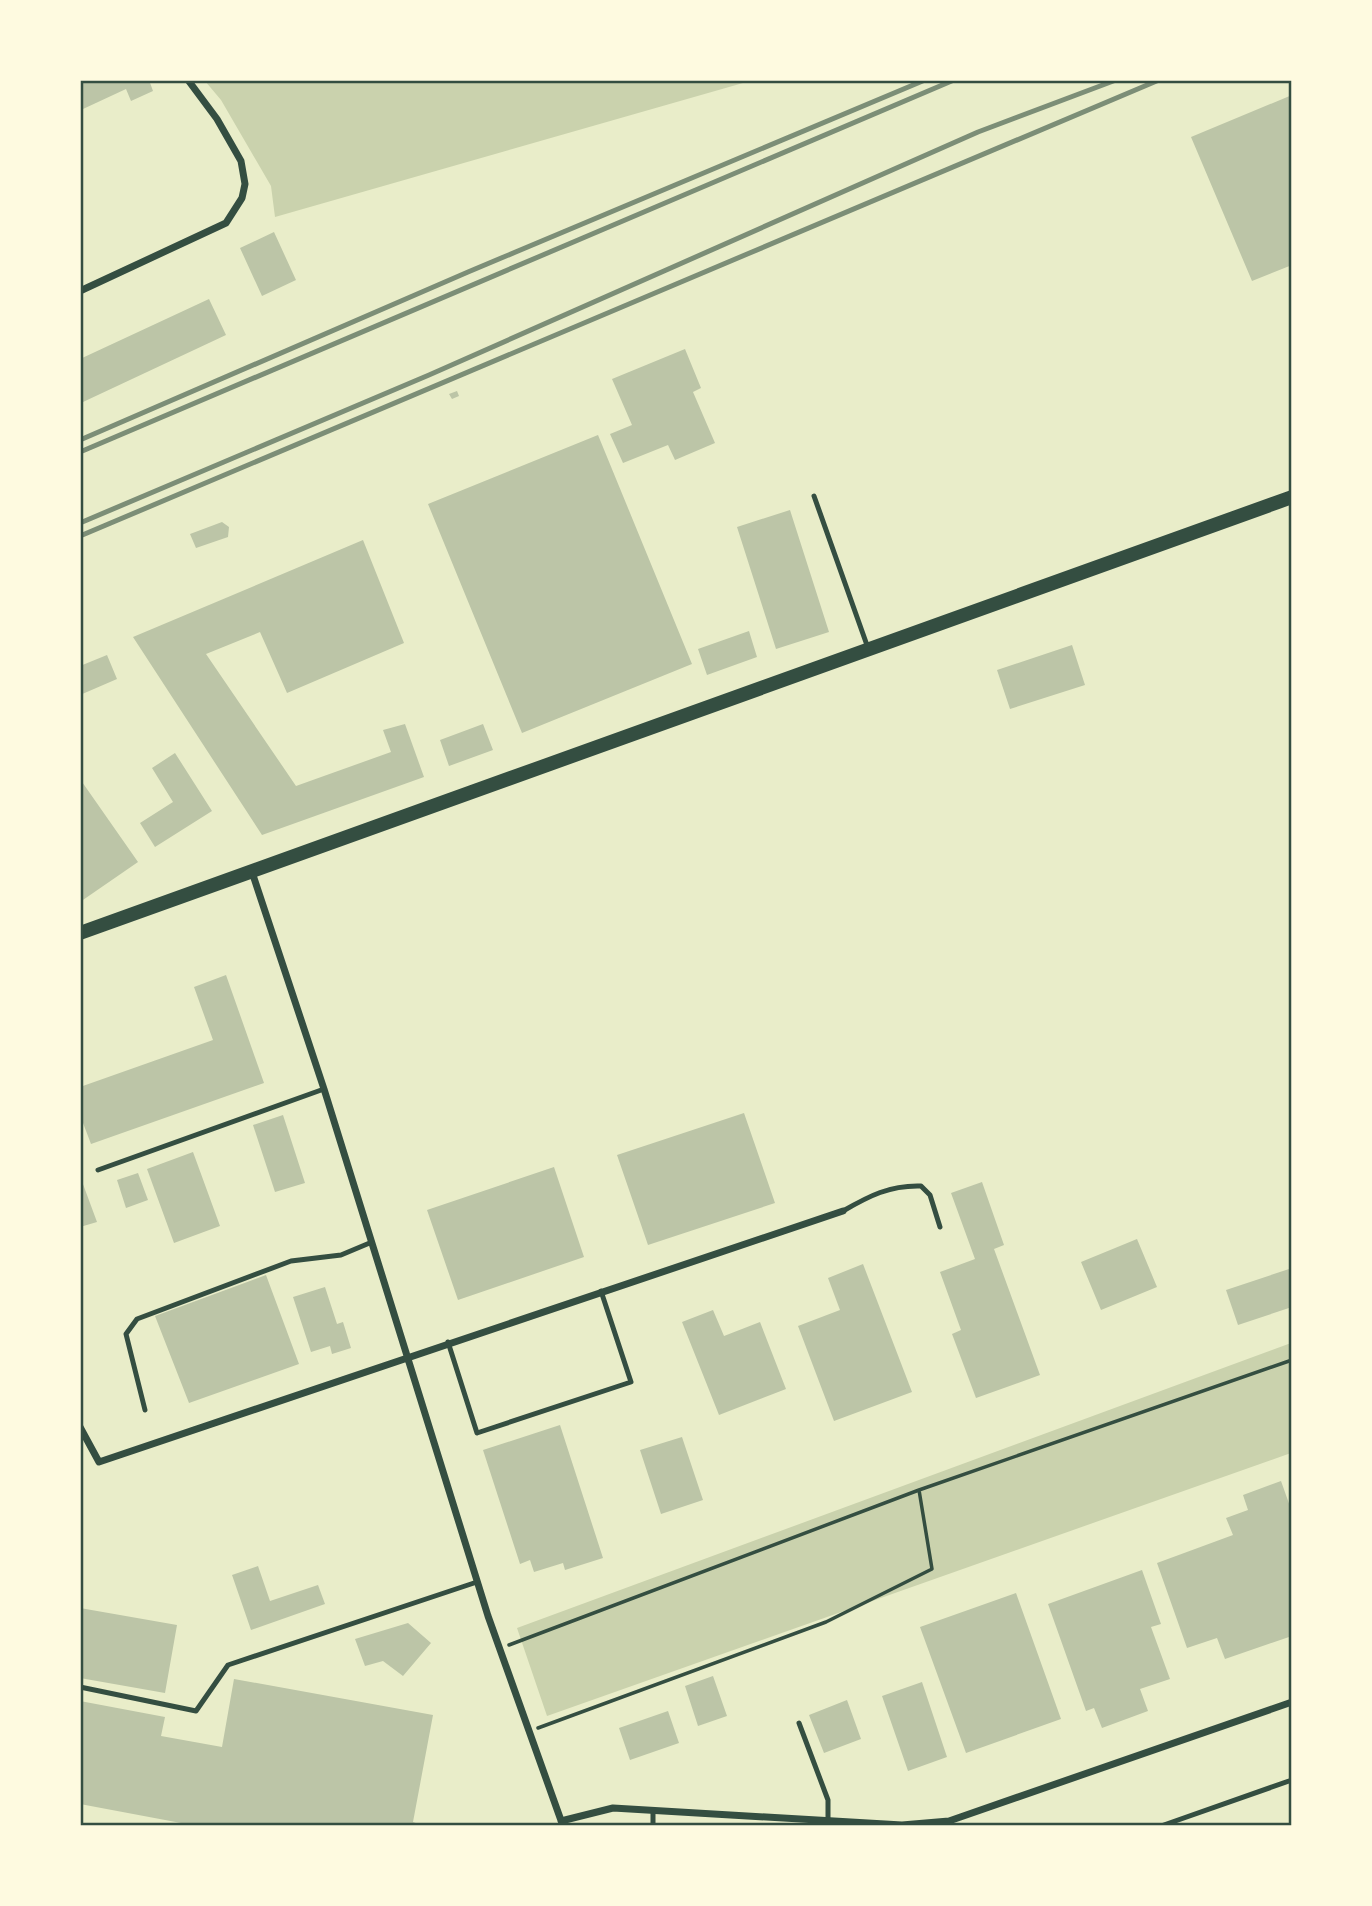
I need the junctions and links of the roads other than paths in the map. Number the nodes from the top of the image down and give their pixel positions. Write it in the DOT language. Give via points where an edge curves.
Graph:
graph roads {
  1 [pos="188,80"];
  2 [pos="80,291"];
  3 [pos="814,496"];
  4 [pos="1292,498"];
  5 [pos="869,650"];
  6 [pos="252,872"];
  7 [pos="80,933"];
  8 [pos="324,1088"];
  9 [pos="98,1170"];
  10 [pos="843,1211"];
  11 [pos="940,1227"];
  12 [pos="372,1241"];
  13 [pos="601,1291"];
  14 [pos="448,1342"];
  15 [pos="407,1356"];
  16 [pos="145,1410"];
  17 [pos="80,1427"];
  18 [pos="477,1582"];
  19 [pos="80,1687"];
  20 [pos="1292,1702"];
  21 [pos="799,1723"];
  22 [pos="1292,1780"];
  23 [pos="653,1810"];
  24 [pos="828,1821"];
  25 [pos="562,1823"];
  26 [pos="653,1825"];
  27 [pos="1161,1825"];
  1 -- 2 [label="street" via="242,161 242,198 226,223"];
  3 -- 5 [label="lane"];
  4 -- 5 [label="main road"];
  5 -- 6 [label="main road"];
  6 -- 7 [label="main road"];
  6 -- 8 [label="street"];
  8 -- 9 [label="lane"];
  8 -- 12 [label="street"];
  10 -- 11 [label="lane" via="895,1186 921,1186 930,1195"];
  10 -- 13 [label="street"];
  12 -- 15 [label="street"];
  12 -- 16 [label="lane" via="341,1255 291,1261 137,1319 126,1335"];
  13 -- 14 [label="street"];
  13 -- 14 [label="lane" via="631,1382 477,1433"];
  14 -- 15 [label="street"];
  15 -- 17 [label="street" via="99,1462"];
  15 -- 18 [label="street"];
  18 -- 19 [label="lane" via="228,1665 195,1711"];
  18 -- 25 [label="street"];
  20 -- 24 [label="street" via="949,1821 902,1825"];
  21 -- 24 [label="lane" via="828,1800"];
  22 -- 27 [label="lane"];
  23 -- 24 [label="street"];
  23 -- 25 [label="street" via="613,1808"];
  23 -- 26 [label="lane"];
}
